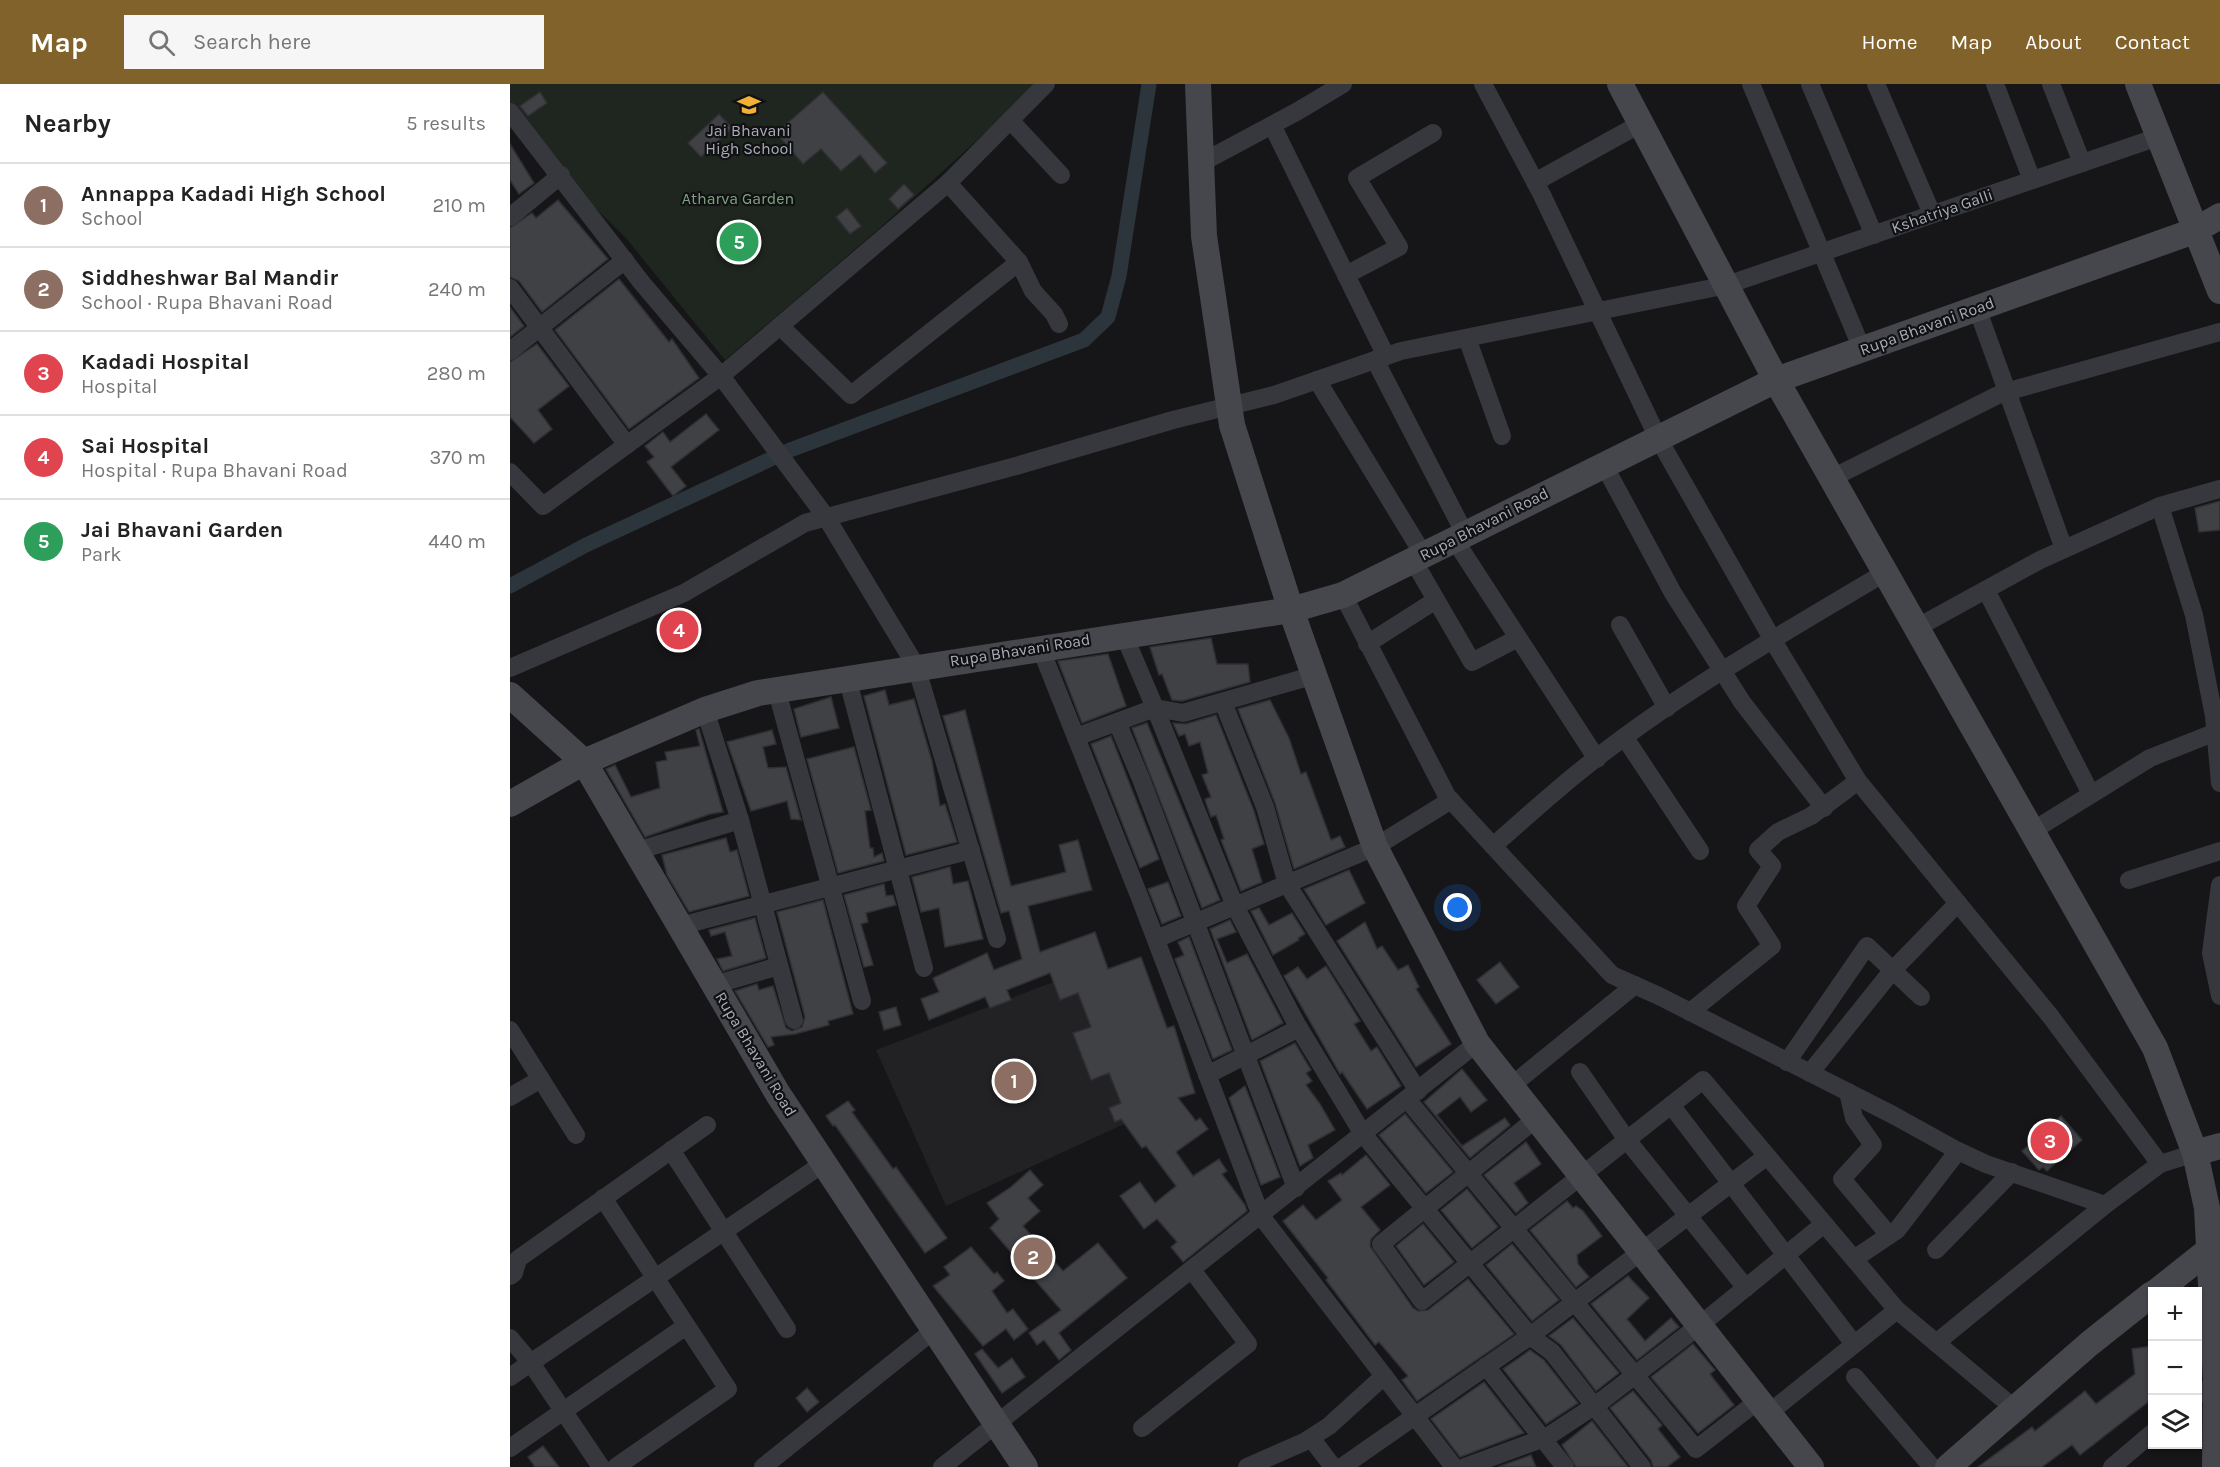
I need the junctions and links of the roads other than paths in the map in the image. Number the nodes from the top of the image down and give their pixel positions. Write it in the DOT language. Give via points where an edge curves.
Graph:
graph roads {
  1 [pos="1046,84"];
  2 [pos="1198,84"];
  3 [pos="1343,84"];
  4 [pos="1483,84"];
  5 [pos="1620,84"];
  6 [pos="1750,84"];
  7 [pos="1810,84"];
  8 [pos="1876,84"];
  9 [pos="1995,84"];
  10 [pos="2051,84"];
  11 [pos="2138,84"];
  12 [pos="510,112"];
  13 [pos="1010,120"];
  14 [pos="1640,124"];
  15 [pos="1272,125"];
  16 [pos="1433,133"];
  17 [pos="2158,137"];
  18 [pos="1202,163"];
  19 [pos="2082,163"];
  20 [pos="561,175"];
  21 [pos="1060,175"];
  22 [pos="2032,180"];
  23 [pos="1535,182"];
  24 [pos="948,183"];
  25 [pos="1932,214"];
  26 [pos="2220,216"];
  27 [pos="510,217"];
  28 [pos="2194,231"];
  29 [pos="1874,235"];
  30 [pos="1823,252"];
  31 [pos="625,260"];
  32 [pos="1019,262"];
  33 [pos="1347,275"];
  34 [pos="1727,285"];
  35 [pos="510,288"];
  36 [pos="2220,291"];
  37 [pos="1977,308"];
  38 [pos="1596,312"];
  39 [pos="1059,324"];
  40 [pos="780,326"];
  41 [pos="540,327"];
  42 [pos="2220,332"];
  43 [pos="1467,338"];
  44 [pos="1862,349"];
  45 [pos="510,351"];
  46 [pos="1381,358"];
  47 [pos="721,376"];
  48 [pos="1317,380"];
  49 [pos="1776,380"];
  50 [pos="2007,392"];
  51 [pos="1230,407"];
  52 [pos="1502,436"];
  53 [pos="1658,438"];
  54 [pos="627,445"];
  55 [pos="1604,465"];
  56 [pos="510,472"];
  57 [pos="1832,478"];
  58 [pos="2220,489"];
  59 [pos="2160,506"];
  60 [pos="826,516"];
  61 [pos="1459,536"];
  62 [pos="2064,549"];
  63 [pos="1418,557"];
  64 [pos="1886,572"];
  65 [pos="1986,590"];
  66 [pos="1343,595"];
  67 [pos="1436,600"];
  68 [pos="1291,610"];
  69 [pos="1620,625"];
  70 [pos="1918,627"];
  71 [pos="1124,635"];
  72 [pos="1518,638"];
  73 [pos="1773,640"];
  74 [pos="1367,644"];
  75 [pos="1040,647"];
  76 [pos="916,666"];
  77 [pos="510,668"];
  78 [pos="1723,672"];
  79 [pos="1315,675"];
  80 [pos="847,677"];
  81 [pos="776,688"];
  82 [pos="510,695"];
  83 [pos="1223,702"];
  84 [pos="1155,708"];
  85 [pos="1667,708"];
  86 [pos="705,710"];
  87 [pos="1117,722"];
  88 [pos="2216,732"];
  89 [pos="1076,737"];
  90 [pos="1625,738"];
  91 [pos="1597,759"];
  92 [pos="584,762"];
  93 [pos="1858,781"];
  94 [pos="2220,783"];
  95 [pos="2091,794"];
  96 [pos="1451,800"];
  97 [pos="510,804"];
  98 [pos="1824,808"];
  99 [pos="740,819"];
  100 [pos="2032,831"];
  101 [pos="1493,846"];
  102 [pos="1375,847"];
  103 [pos="971,850"];
  104 [pos="636,851"];
  105 [pos="1700,851"];
  106 [pos="2220,851"];
  107 [pos="898,869"];
  108 [pos="2129,880"];
  109 [pos="1287,884"];
  110 [pos="2220,885"];
  111 [pos="831,887"];
  112 [pos="1958,903"];
  113 [pos="763,904"];
  114 [pos="1235,906"];
  115 [pos="1195,923"];
  116 [pos="680,926"];
  117 [pos="2217,935"];
  118 [pos="997,939"];
  119 [pos="1156,939"];
  120 [pos="779,966"];
  121 [pos="924,968"];
  122 [pos="1892,971"];
  123 [pos="714,985"];
  124 [pos="1635,985"];
  125 [pos="2220,996"];
  126 [pos="1921,997"];
  127 [pos="862,1001"];
  128 [pos="1690,1012"];
  129 [pos="794,1020"];
  130 [pos="1299,1028"];
  131 [pos="510,1030"];
  132 [pos="1477,1043"];
  133 [pos="1245,1055"];
  134 [pos="1787,1062"];
  135 [pos="1580,1072"];
  136 [pos="1810,1074"];
  137 [pos="1207,1075"];
  138 [pos="541,1079"];
  139 [pos="1511,1086"];
  140 [pos="1848,1092"];
  141 [pos="1412,1095"];
  142 [pos="510,1097"];
  143 [pos="1671,1105"];
  144 [pos="1537,1119"];
  145 [pos="707,1125"];
  146 [pos="1364,1134"];
  147 [pos="576,1135"];
  148 [pos="1627,1140"];
  149 [pos="2220,1146"];
  150 [pos="671,1150"];
  151 [pos="1958,1151"];
  152 [pos="2195,1153"];
  153 [pos="1767,1156"];
  154 [pos="824,1163"];
  155 [pos="2160,1164"];
  156 [pos="2012,1172"];
  157 [pos="1468,1174"];
  158 [pos="1582,1176"];
  159 [pos="1731,1183"];
  160 [pos="1296,1188"];
  161 [pos="603,1198"];
  162 [pos="2105,1205"];
  163 [pos="1425,1208"];
  164 [pos="1688,1215"];
  165 [pos="1261,1216"];
  166 [pos="1824,1224"];
  167 [pos="1514,1228"];
  168 [pos="723,1232"];
  169 [pos="1889,1235"];
  170 [pos="1640,1250"];
  171 [pos="1936,1250"];
  172 [pos="2209,1250"];
  173 [pos="1785,1255"];
  174 [pos="1854,1259"];
  175 [pos="1470,1263"];
  176 [pos="1192,1270"];
  177 [pos="510,1275"];
  178 [pos="655,1278"];
  179 [pos="2162,1287"];
  180 [pos="1746,1288"];
  181 [pos="2148,1297"];
  182 [pos="1574,1302"];
  183 [pos="1897,1310"];
  184 [pos="1700,1325"];
  185 [pos="686,1326"];
  186 [pos="787,1329"];
  187 [pos="934,1330"];
  188 [pos="1530,1336"];
  189 [pos="510,1338"];
  190 [pos="1936,1343"];
  191 [pos="1854,1344"];
  192 [pos="531,1363"];
  193 [pos="1486,1366"];
  194 [pos="1635,1375"];
  195 [pos="1384,1376"];
  196 [pos="510,1377"];
  197 [pos="1855,1377"];
  198 [pos="2211,1385"];
  199 [pos="1593,1406"];
  200 [pos="1764,1407"];
  201 [pos="2015,1409"];
  202 [pos="563,1411"];
  203 [pos="1414,1415"];
  204 [pos="995,1424"];
  205 [pos="1142,1428"];
  206 [pos="2148,1436"];
  207 [pos="1311,1438"];
  208 [pos="1543,1439"];
  209 [pos="510,1448"];
  210 [pos="947,1466"];
  211 [pos="601,1467"];
  212 [pos="616,1467"];
  213 [pos="763,1467"];
  214 [pos="1025,1467"];
  215 [pos="1247,1467"];
  216 [pos="1333,1467"];
  217 [pos="1342,1467"];
  218 [pos="1454,1467"];
  219 [pos="1465,1467"];
  220 [pos="1565,1467"];
  221 [pos="1642,1467"];
  222 [pos="1811,1467"];
  223 [pos="1932,1467"];
  224 [pos="1948,1467"];
  225 [pos="2112,1467"];
  226 [pos="2215,1467"];
  1 -- 13 [label="street"];
  2 -- 18 [label="street"];
  3 -- 15 [label="street"];
  4 -- 23 [label="street"];
  5 -- 14 [label="street"];
  6 -- 30 [label="street"];
  7 -- 29 [label="street"];
  8 -- 25 [label="street"];
  9 -- 22 [label="street"];
  10 -- 19 [label="street"];
  11 -- 17 [label="street"];
  12 -- 20 [label="street"];
  13 -- 21 [label="street"];
  13 -- 24 [label="street"];
  14 -- 23 [label="street"];
  14 -- 34 [label="street"];
  15 -- 18 [label="street"];
  15 -- 33 [label="street"];
  16 -- 33 [label="street" via="1357,178 1400,247"];
  17 -- 19 [label="street, Kshatriya Galli"];
  17 -- 28 [label="street"];
  18 -- 51 [label="street" via="1204,236"];
  19 -- 22 [label="street, Kshatriya Galli"];
  20 -- 27 [label="street"];
  20 -- 31 [label="street"];
  22 -- 25 [label="street, Kshatriya Galli"];
  23 -- 38 [label="street"];
  24 -- 32 [label="street"];
  24 -- 40 [label="street"];
  25 -- 29 [label="street, Kshatriya Galli"];
  26 -- 28 [label="street, Rupa Bhavani Road"];
  28 -- 36 [label="street"];
  28 -- 37 [label="street, Rupa Bhavani Road"];
  29 -- 30 [label="street, Kshatriya Galli"];
  30 -- 34 [label="street, Kshatriya Galli"];
  30 -- 44 [label="street"];
  31 -- 41 [label="street"];
  31 -- 47 [label="street"];
  32 -- 39 [label="street" via="1033,291"];
  32 -- 40 [label="street" via="851,395"];
  33 -- 46 [label="street"];
  34 -- 38 [label="street, Kshatriya Galli"];
  34 -- 49 [label="street"];
  35 -- 41 [label="street"];
  37 -- 44 [label="street, Rupa Bhavani Road"];
  37 -- 50 [label="street"];
  38 -- 43 [label="street, Kshatriya Galli"];
  38 -- 53 [label="street"];
  40 -- 47 [label="street"];
  41 -- 45 [label="street"];
  41 -- 54 [label="street"];
  42 -- 50 [label="street"];
  43 -- 46 [label="street, Kshatriya Galli"];
  43 -- 52 [label="street"];
  44 -- 49 [label="street, Rupa Bhavani Road"];
  46 -- 48 [label="street, Kshatriya Galli"];
  46 -- 61 [label="street"];
  47 -- 54 [label="street"];
  47 -- 60 [label="street"];
  48 -- 51 [label="street, Kshatriya Galli"];
  48 -- 63 [label="street"];
  49 -- 53 [label="street, Rupa Bhavani Road"];
  49 -- 57 [label="street"];
  50 -- 57 [label="street"];
  50 -- 62 [label="street"];
  51 -- 60 [label="street, Kshatriya Galli"];
  51 -- 68 [label="street" via="1232,425"];
  53 -- 55 [label="street, Rupa Bhavani Road"];
  53 -- 73 [label="street"];
  54 -- 56 [label="street" via="543,506"];
  55 -- 61 [label="street, Rupa Bhavani Road"];
  55 -- 78 [label="street" via="1673,593"];
  57 -- 64 [label="street"];
  58 -- 59 [label="street"];
  59 -- 62 [label="street"];
  59 -- 88 [label="street" via="2194,615"];
  60 -- 76 [label="street"];
  60 -- 77 [label="street, Kshatriya Galli" via="805,523 684,593"];
  61 -- 63 [label="street, Rupa Bhavani Road"];
  61 -- 72 [label="street"];
  62 -- 65 [label="street"];
  63 -- 66 [label="street, Rupa Bhavani Road"];
  63 -- 67 [label="street"];
  64 -- 70 [label="street"];
  64 -- 73 [label="street"];
  65 -- 70 [label="street"];
  65 -- 95 [label="street"];
  66 -- 68 [label="street, Rupa Bhavani Road"];
  66 -- 74 [label="street"];
  67 -- 72 [label="street" via="1472,662"];
  67 -- 74 [label="street"];
  68 -- 71 [label="street, Rupa Bhavani Road"];
  68 -- 79 [label="street"];
  69 -- 85 [label="street"];
  70 -- 100 [label="street"];
  71 -- 75 [label="street, Rupa Bhavani Road"];
  71 -- 84 [label="street"];
  72 -- 91 [label="street"];
  73 -- 78 [label="street"];
  73 -- 93 [label="street"];
  74 -- 96 [label="street"];
  75 -- 76 [label="street, Rupa Bhavani Road"];
  75 -- 89 [label="street"];
  76 -- 80 [label="street, Rupa Bhavani Road"];
  76 -- 103 [label="street"];
  78 -- 85 [label="street"];
  78 -- 98 [label="street"];
  79 -- 83 [label="street"];
  79 -- 102 [label="street"];
  80 -- 81 [label="street, Rupa Bhavani Road"];
  80 -- 107 [label="street"];
  81 -- 86 [label="street, Rupa Bhavani Road"];
  81 -- 111 [label="street"];
  82 -- 92 [label="street"];
  83 -- 84 [label="street" via="1183,713"];
  83 -- 109 [label="street" via="1265,807"];
  84 -- 87 [label="street"];
  84 -- 114 [label="street"];
  85 -- 90 [label="street"];
  86 -- 92 [label="street, Rupa Bhavani Road"];
  86 -- 99 [label="street"];
  87 -- 89 [label="street"];
  87 -- 115 [label="street"];
  88 -- 94 [label="street"];
  88 -- 95 [label="street" via="2150,758"];
  89 -- 119 [label="street"];
  90 -- 91 [label="street"];
  90 -- 105 [label="street"];
  91 -- 101 [label="street"];
  92 -- 97 [label="street"];
  92 -- 104 [label="street, Rupa Bhavani Road"];
  93 -- 98 [label="street"];
  93 -- 112 [label="street"];
  95 -- 100 [label="street"];
  96 -- 101 [label="street"];
  96 -- 102 [label="street"];
  98 -- 128 [label="street" via="1778,832 1758,850 1772,866 1746,906 1772,946"];
  99 -- 104 [label="street"];
  99 -- 113 [label="street"];
  100 -- 152 [label="street" via="2155,1048"];
  101 -- 124 [label="street" via="1612,975"];
  102 -- 109 [label="street"];
  102 -- 132 [label="street"];
  103 -- 107 [label="street"];
  103 -- 118 [label="street"];
  104 -- 116 [label="street, Rupa Bhavani Road"];
  106 -- 108 [label="street"];
  107 -- 111 [label="street"];
  107 -- 121 [label="street"];
  109 -- 114 [label="street"];
  109 -- 141 [label="street"];
  110 -- 117 [label="street"];
  111 -- 113 [label="street"];
  111 -- 127 [label="street"];
  112 -- 122 [label="street"];
  112 -- 155 [label="street" via="2051,1017"];
  113 -- 116 [label="street"];
  113 -- 120 [label="street"];
  114 -- 115 [label="street"];
  114 -- 130 [label="street"];
  115 -- 119 [label="street"];
  115 -- 133 [label="street"];
  116 -- 123 [label="street, Rupa Bhavani Road"];
  117 -- 125 [label="street" via="2211,953"];
  119 -- 137 [label="street"];
  120 -- 123 [label="street"];
  120 -- 129 [label="street"];
  122 -- 126 [label="street"];
  122 -- 134 [label="street" via="1867,946"];
  122 -- 136 [label="street"];
  123 -- 154 [label="street, Rupa Bhavani Road"];
  124 -- 128 [label="street"];
  124 -- 139 [label="street"];
  128 -- 134 [label="street"];
  130 -- 133 [label="street"];
  130 -- 146 [label="street"];
  131 -- 138 [label="street"];
  132 -- 139 [label="street"];
  132 -- 141 [label="street"];
  133 -- 137 [label="street"];
  133 -- 160 [label="street"];
  134 -- 136 [label="street"];
  135 -- 148 [label="street"];
  136 -- 140 [label="street"];
  137 -- 165 [label="street"];
  138 -- 142 [label="street"];
  138 -- 147 [label="street"];
  139 -- 144 [label="street"];
  140 -- 151 [label="street"];
  140 -- 169 [label="street" via="1854,1118 1873,1145 1842,1179"];
  141 -- 146 [label="street"];
  141 -- 157 [label="street"];
  143 -- 148 [label="street"];
  143 -- 153 [label="street" via="1703,1080"];
  143 -- 159 [label="street"];
  144 -- 157 [label="street"];
  144 -- 158 [label="street"];
  145 -- 150 [label="street"];
  146 -- 160 [label="street"];
  146 -- 163 [label="street"];
  148 -- 158 [label="street"];
  148 -- 164 [label="street"];
  149 -- 152 [label="street"];
  150 -- 161 [label="street"];
  150 -- 168 [label="street"];
  151 -- 156 [label="street"];
  151 -- 169 [label="street" via="1897,1230"];
  152 -- 155 [label="street"];
  152 -- 172 [label="street" via="2207,1208"];
  153 -- 159 [label="street"];
  153 -- 166 [label="street"];
  154 -- 168 [label="street"];
  154 -- 187 [label="street, Rupa Bhavani Road"];
  155 -- 162 [label="street"];
  156 -- 162 [label="street"];
  156 -- 171 [label="street"];
  157 -- 163 [label="street"];
  157 -- 167 [label="street"];
  158 -- 167 [label="street"];
  158 -- 170 [label="street"];
  159 -- 164 [label="street"];
  159 -- 173 [label="street"];
  160 -- 165 [label="street"];
  161 -- 177 [label="street" via="518,1259"];
  161 -- 178 [label="street"];
  162 -- 190 [label="street"];
  163 -- 175 [label="street"];
  163 -- 175 [label="street" via="1381,1244 1422,1301"];
  164 -- 170 [label="street"];
  164 -- 180 [label="street"];
  165 -- 176 [label="street"];
  165 -- 195 [label="street"];
  166 -- 173 [label="street"];
  166 -- 174 [label="street"];
  167 -- 175 [label="street"];
  167 -- 182 [label="street"];
  168 -- 178 [label="street"];
  168 -- 186 [label="street"];
  169 -- 174 [label="street"];
  170 -- 182 [label="street"];
  170 -- 184 [label="street"];
  172 -- 179 [label="street"];
  172 -- 198 [label="street"];
  173 -- 180 [label="street"];
  173 -- 191 [label="street"];
  174 -- 183 [label="street"];
  175 -- 188 [label="street"];
  176 -- 204 [label="street"];
  176 -- 205 [label="street" via="1248,1344"];
  178 -- 185 [label="street"];
  178 -- 192 [label="street"];
  180 -- 184 [label="street"];
  181 -- 201 [label="street"];
  182 -- 188 [label="street"];
  182 -- 194 [label="street"];
  183 -- 190 [label="street"];
  183 -- 191 [label="street"];
  184 -- 194 [label="street"];
  184 -- 200 [label="street"];
  185 -- 202 [label="street"];
  185 -- 212 [label="street" via="728,1389"];
  187 -- 204 [label="street, Rupa Bhavani Road"];
  187 -- 213 [label="street"];
  188 -- 193 [label="street"];
  188 -- 199 [label="street" via="1552,1352"];
  189 -- 192 [label="street"];
  190 -- 201 [label="street"];
  191 -- 200 [label="street"];
  192 -- 196 [label="street"];
  192 -- 202 [label="street"];
  193 -- 203 [label="street"];
  193 -- 208 [label="street"];
  194 -- 199 [label="street"];
  194 -- 200 [label="street" via="1696,1449"];
  195 -- 203 [label="street"];
  195 -- 207 [label="street"];
  197 -- 223 [label="street"];
  198 -- 226 [label="street"];
  199 -- 208 [label="street"];
  199 -- 221 [label="street"];
  200 -- 222 [label="street"];
  201 -- 224 [label="street"];
  202 -- 209 [label="street"];
  202 -- 211 [label="street"];
  203 -- 217 [label="street"];
  203 -- 218 [label="street"];
  204 -- 210 [label="street"];
  204 -- 214 [label="street, Rupa Bhavani Road"];
  206 -- 225 [label="street"];
  207 -- 215 [label="street"];
  207 -- 216 [label="street"];
  208 -- 219 [label="street"];
  208 -- 220 [label="street"];
}
